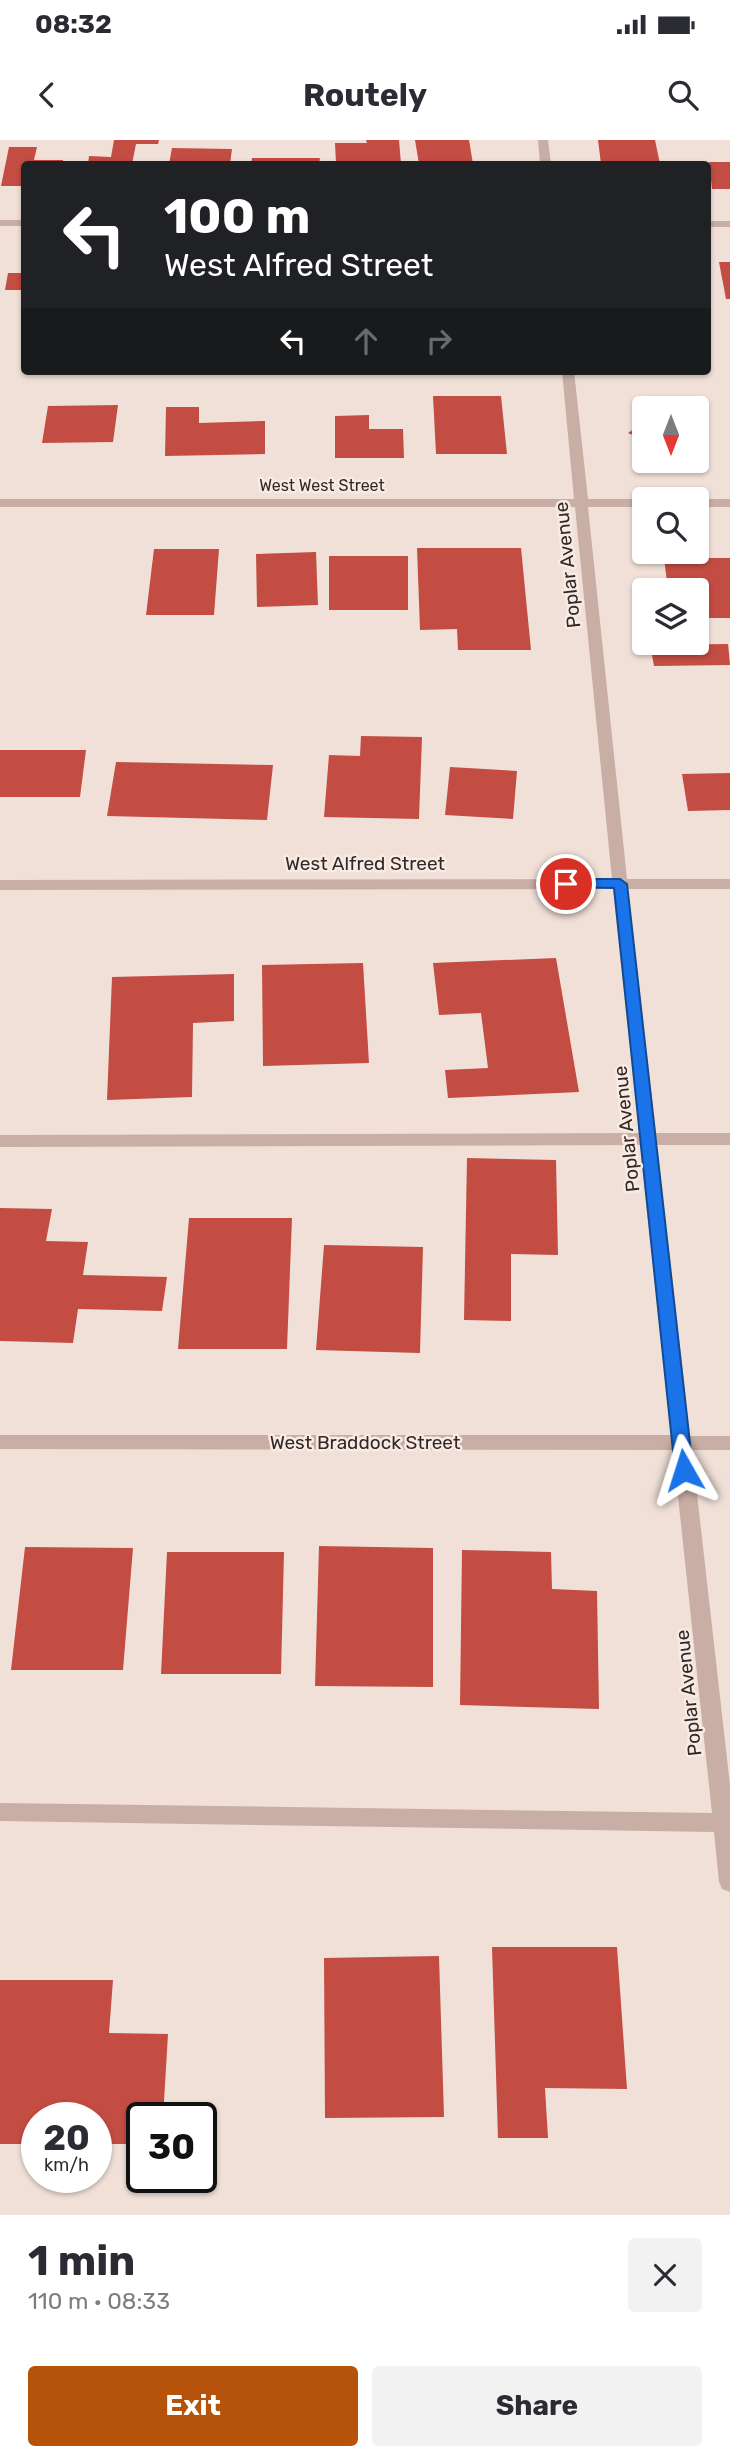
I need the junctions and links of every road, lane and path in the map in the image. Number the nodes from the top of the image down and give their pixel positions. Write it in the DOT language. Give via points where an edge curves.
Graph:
graph roads {
  1 [pos="543,140"];
  2 [pos="546,161"];
  3 [pos="0,223"];
  4 [pos="21,223"];
  5 [pos="711,223"];
  6 [pos="730,223"];
  7 [pos="568,375"];
  8 [pos="582,502"];
  9 [pos="0,503"];
  10 [pos="632,503"];
  11 [pos="709,503"];
  12 [pos="730,503"];
  13 [pos="620,884"];
  14 [pos="730,884"];
  15 [pos="0,885"];
  16 [pos="730,1139"];
  17 [pos="648,1140"];
  18 [pos="0,1141"];
  19 [pos="0,1442"];
  20 [pos="681,1443"];
  21 [pos="730,1443"];
  22 [pos="0,1812"];
  23 [pos="723,1823"];
  24 [pos="730,1882"];
  1 -- 2 [label="street"];
  3 -- 4 [label="street"];
  5 -- 6 [label="street"];
  7 -- 8 [label="street, Poplar Avenue"];
  8 -- 9 [label="street, West West Street"];
  8 -- 10 [label="street, West West Street"];
  8 -- 13 [label="street, Poplar Avenue"];
  11 -- 12 [label="street"];
  13 -- 14 [label="street, West Alfred Street"];
  13 -- 15 [label="street, West Alfred Street"];
  13 -- 17 [label="street, Poplar Avenue"];
  16 -- 17 [label="street"];
  17 -- 18 [label="street"];
  17 -- 20 [label="street, Poplar Avenue"];
  19 -- 20 [label="street, West Braddock Street"];
  20 -- 21 [label="street, West Braddock Street"];
  20 -- 23 [label="street, Poplar Avenue"];
  22 -- 23 [label="street"];
  23 -- 24 [label="street, Poplar Avenue"];
}
